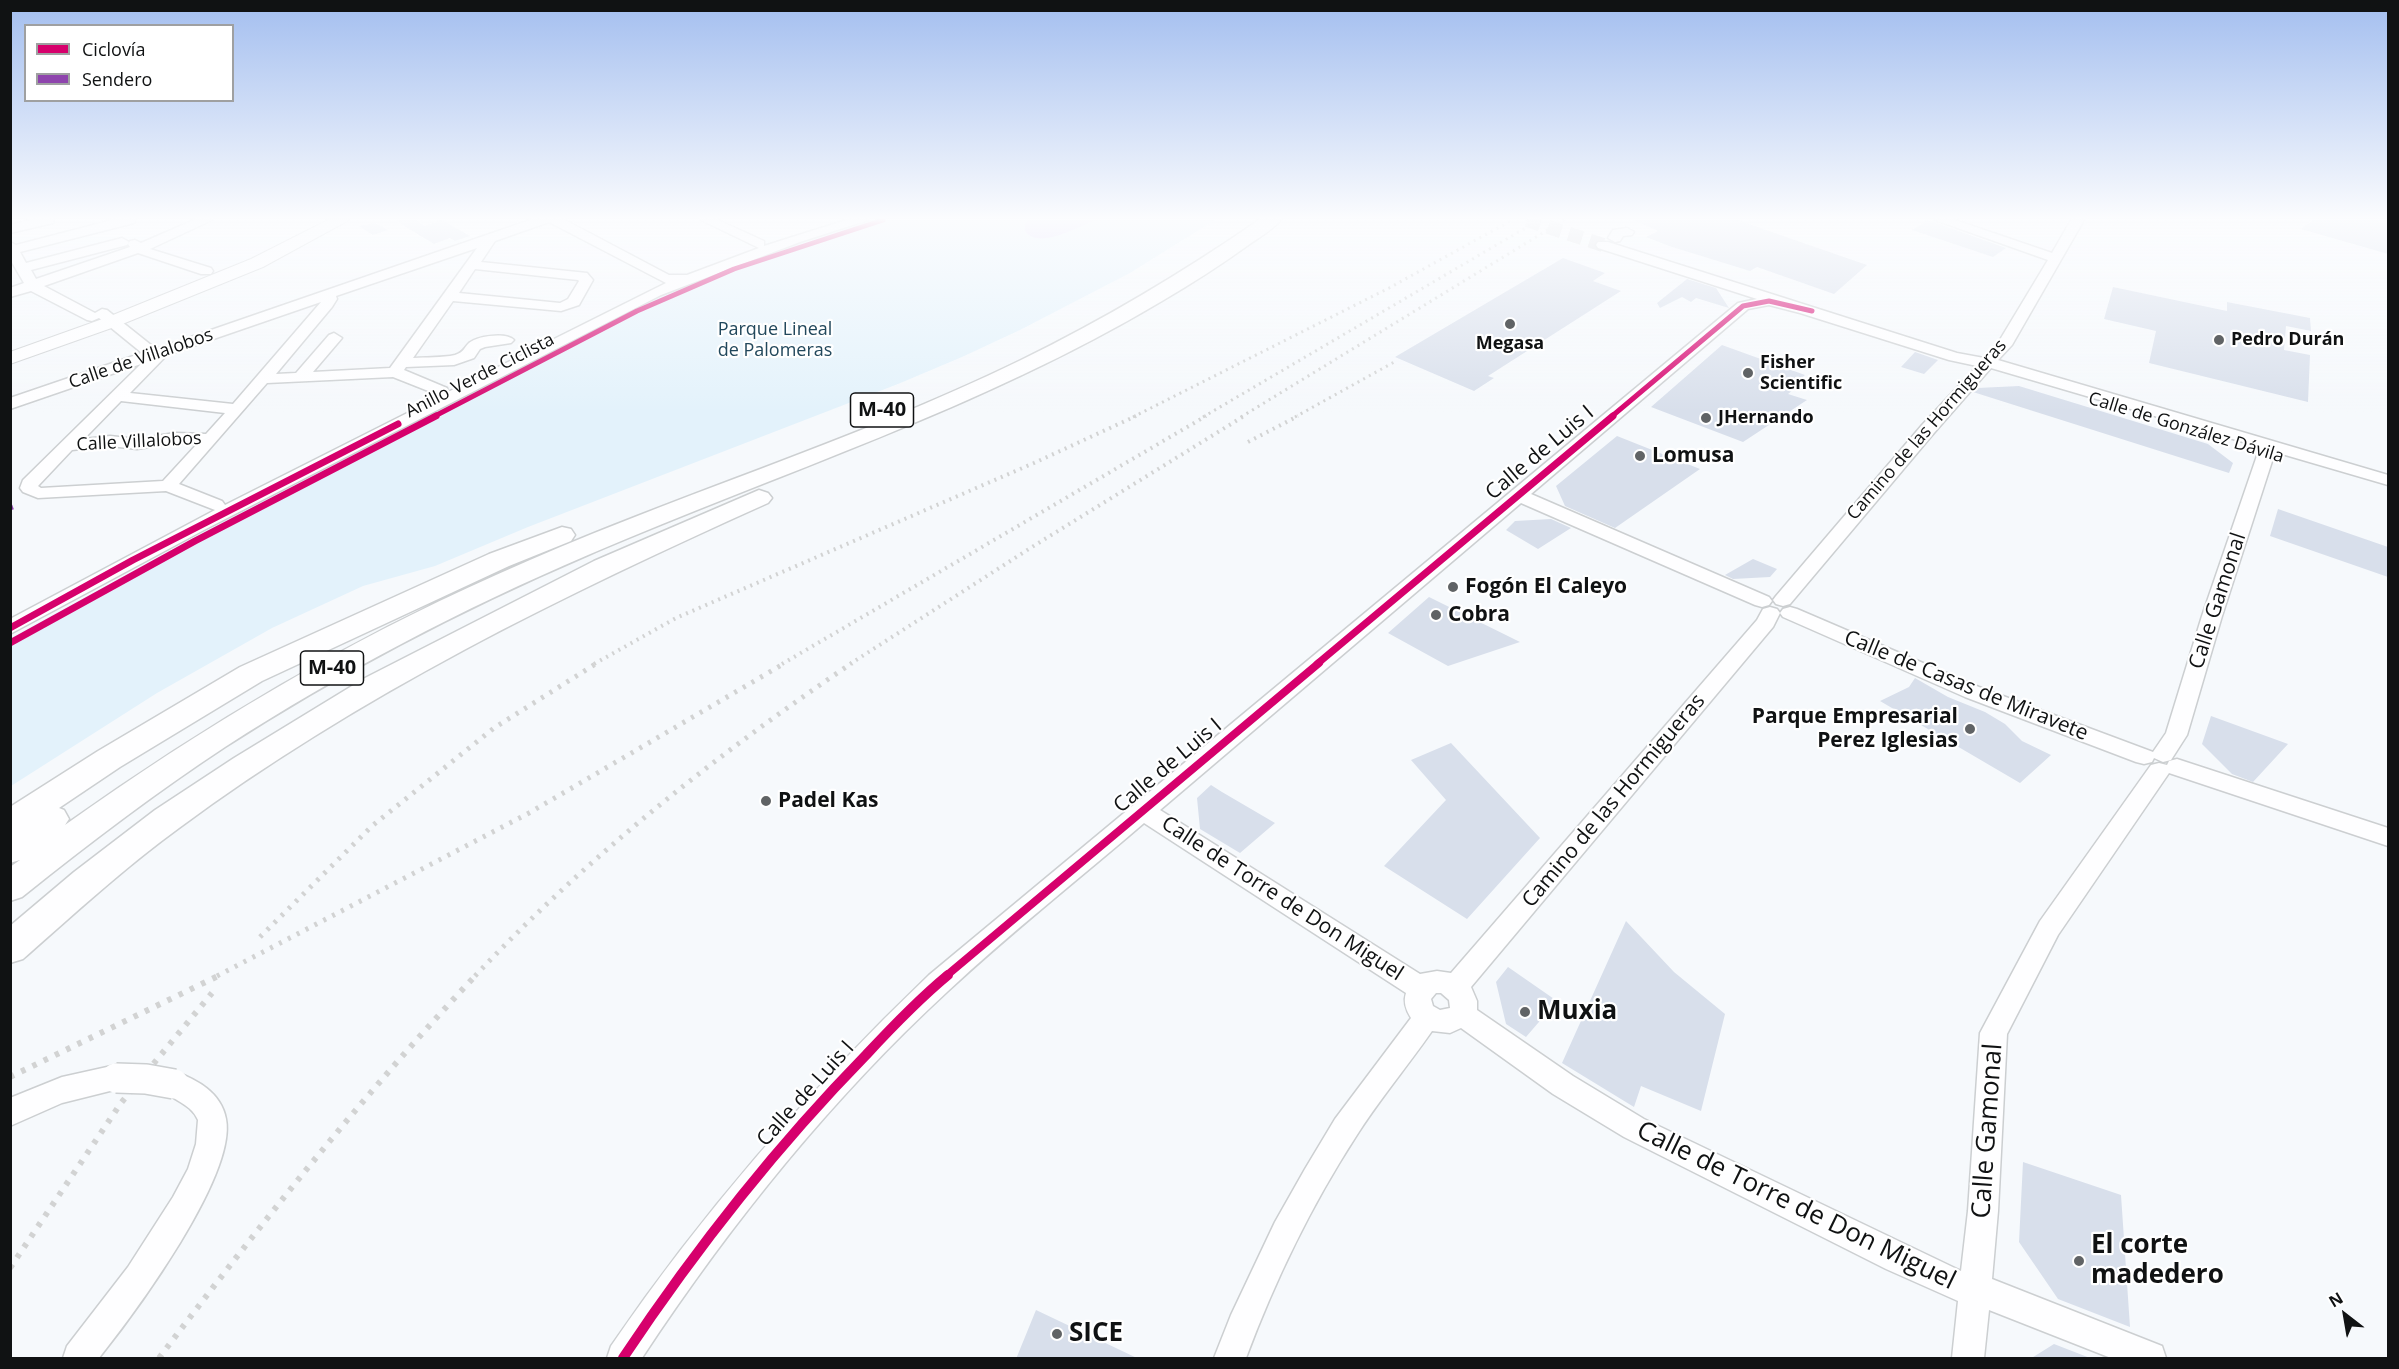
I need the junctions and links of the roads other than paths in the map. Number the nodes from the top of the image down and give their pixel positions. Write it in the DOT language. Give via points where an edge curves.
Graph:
graph roads {
  1 [pos="38,284"];
  2 [pos="177,284"];
  3 [pos="197,284"];
  4 [pos="360,284"];
  5 [pos="459,284"];
  6 [pos="584,284"];
  7 [pos="656,284"];
  8 [pos="675,284"];
  9 [pos="1146,284"];
  10 [pos="1177,284"];
  11 [pos="1697,284"];
  12 [pos="1744,284"];
  13 [pos="2040,284"];
  14 [pos="33,286"];
  15 [pos="10,293"];
  16 [pos="328,295"];
  17 [pos="450,296"];
  18 [pos="1740,299"];
  19 [pos="1815,308"];
  20 [pos="103,317"];
  21 [pos="334,338"];
  22 [pos="506,340"];
  23 [pos="10,345"];
  24 [pos="158,354"];
  25 [pos="10,359"];
  26 [pos="1986,362"];
  27 [pos="398,367"];
  28 [pos="301,376"];
  29 [pos="263,379"];
  30 [pos="994,379"];
  31 [pos="441,391"];
  32 [pos="117,396"];
  33 [pos="10,404"];
  34 [pos="236,409"];
  35 [pos="211,439"];
  36 [pos="67,446"];
  37 [pos="2268,449"];
  38 [pos="2388,480"];
  39 [pos="168,486"];
  40 [pos="2388,489"];
  41 [pos="1518,495"];
  42 [pos="216,505"];
  43 [pos="1776,607"];
  44 [pos="10,614"];
  45 [pos="10,628"];
  46 [pos="326,641"];
  47 [pos="2161,762"];
  48 [pos="1143,811"];
  49 [pos="10,824"];
  50 [pos="2388,837"];
  51 [pos="10,850"];
  52 [pos="10,887"];
  53 [pos="10,948"];
  54 [pos="1420,988"];
  55 [pos="1458,1001"];
  56 [pos="1427,1017"];
  57 [pos="10,1113"];
  58 [pos="1976,1291"];
  59 [pos="79,1359"];
  60 [pos="623,1359"];
  61 [pos="1230,1359"];
  62 [pos="1968,1359"];
  63 [pos="2150,1359"];
  1 -- 14 [label="street"];
  2 -- 20 [label="main road"];
  3 -- 20 [label="main road"];
  4 -- 16 [label="street, Calle de Villalobos"];
  5 -- 17 [label="street"];
  6 -- 17 [label="street" via="574,302 561,307"];
  7 -- 31 [label="street"];
  8 -- 45 [label="street" via="605,316 196,527"];
  9 -- 46 [label="highway, M-40" via="1030,345 868,415 499,560"];
  10 -- 30 [label="highway, M-40" via="1063,347"];
  11 -- 18 [label="street, Calle de González Dávila"];
  12 -- 19 [label="street, Calle de González Dávila"];
  13 -- 26 [label="street, Camino de las Hormigueras" via="2004,345"];
  14 -- 15 [label="street"];
  14 -- 20 [label="street"];
  16 -- 24 [label="street, Calle de Villalobos"];
  16 -- 29 [label="street, Calle Villalobos" via="327,304"];
  17 -- 27 [label="street"];
  18 -- 19 [label="street, Calle de Luis I"];
  18 -- 41 [label="street, Calle de Luis I"];
  19 -- 26 [label="street, Calle de González Dávila" via="1954,357"];
  20 -- 23 [label="main road"];
  20 -- 24 [label="street"];
  20 -- 25 [label="main road"];
  21 -- 28 [label="street"];
  22 -- 27 [label="street" via="482,343 469,355 454,360"];
  24 -- 32 [label="street, Calle Villalobos"];
  24 -- 33 [label="street, Calle de Villalobos"];
  26 -- 37 [label="street, Calle de González Dávila" via="2003,373"];
  26 -- 43 [label="street, Camino de las Hormigueras"];
  27 -- 28 [label="street"];
  27 -- 31 [label="street"];
  28 -- 29 [label="street"];
  29 -- 34 [label="street, Calle Villalobos"];
  30 -- 52 [label="highway, M-40" via="882,430 582,548 454,604 341,663 213,740"];
  30 -- 53 [label="highway" via="962,401 799,480 604,567 376,685 167,819"];
  31 -- 42 [label="street"];
  32 -- 34 [label="street, Calle Villalobos"];
  32 -- 36 [label="street, Calle Villalobos"];
  34 -- 35 [label="street, Calle Villalobos"];
  35 -- 36 [label="street, Calle Villalobos"];
  35 -- 39 [label="street, Calle Villalobos"];
  36 -- 39 [label="street, Calle Villalobos" via="29,484 32,491"];
  37 -- 38 [label="street, Calle de González Dávila"];
  37 -- 40 [label="street, Calle de González Dávila"];
  37 -- 47 [label="street, Calle Gamonal" via="2176,735"];
  39 -- 42 [label="street, Calle Villalobos"];
  41 -- 43 [label="street, Calle de Casas de Miravete"];
  41 -- 48 [label="street, Calle de Luis I"];
  42 -- 44 [label="street"];
  43 -- 47 [label="street, Calle de Casas de Miravete" via="1972,692"];
  43 -- 55 [label="street, Camino de las Hormigueras"];
  46 -- 49 [label="highway" via="251,674"];
  46 -- 51 [label="highway, M-40" via="145,752"];
  47 -- 50 [label="street, Calle de Casas de Miravete"];
  47 -- 58 [label="street, Calle Gamonal" via="2049,928 1994,1033"];
  48 -- 54 [label="street, Calle de Torre de Don Miguel"];
  48 -- 60 [label="street, Calle de Luis I" via="938,983 838,1081 732,1207"];
  54 -- 55 [label="street" via="1430,982 1443,982"];
  54 -- 56 [label="street" via="1416,998"];
  55 -- 56 [label="street" via="1452,1021"];
  55 -- 58 [label="street, Calle de Torre de Don Miguel" via="1563,1085 1634,1128 1897,1258"];
  56 -- 61 [label="street" via="1346,1128 1316,1179 1281,1244"];
  57 -- 59 [label="street, bridge" via="76,1084 116,1078 174,1084 189,1091 209,1110 211,1146 167,1237"];
  58 -- 62 [label="street, Calle Gamonal"];
  58 -- 63 [label="street, Calle de Torre de Don Miguel"];
}
